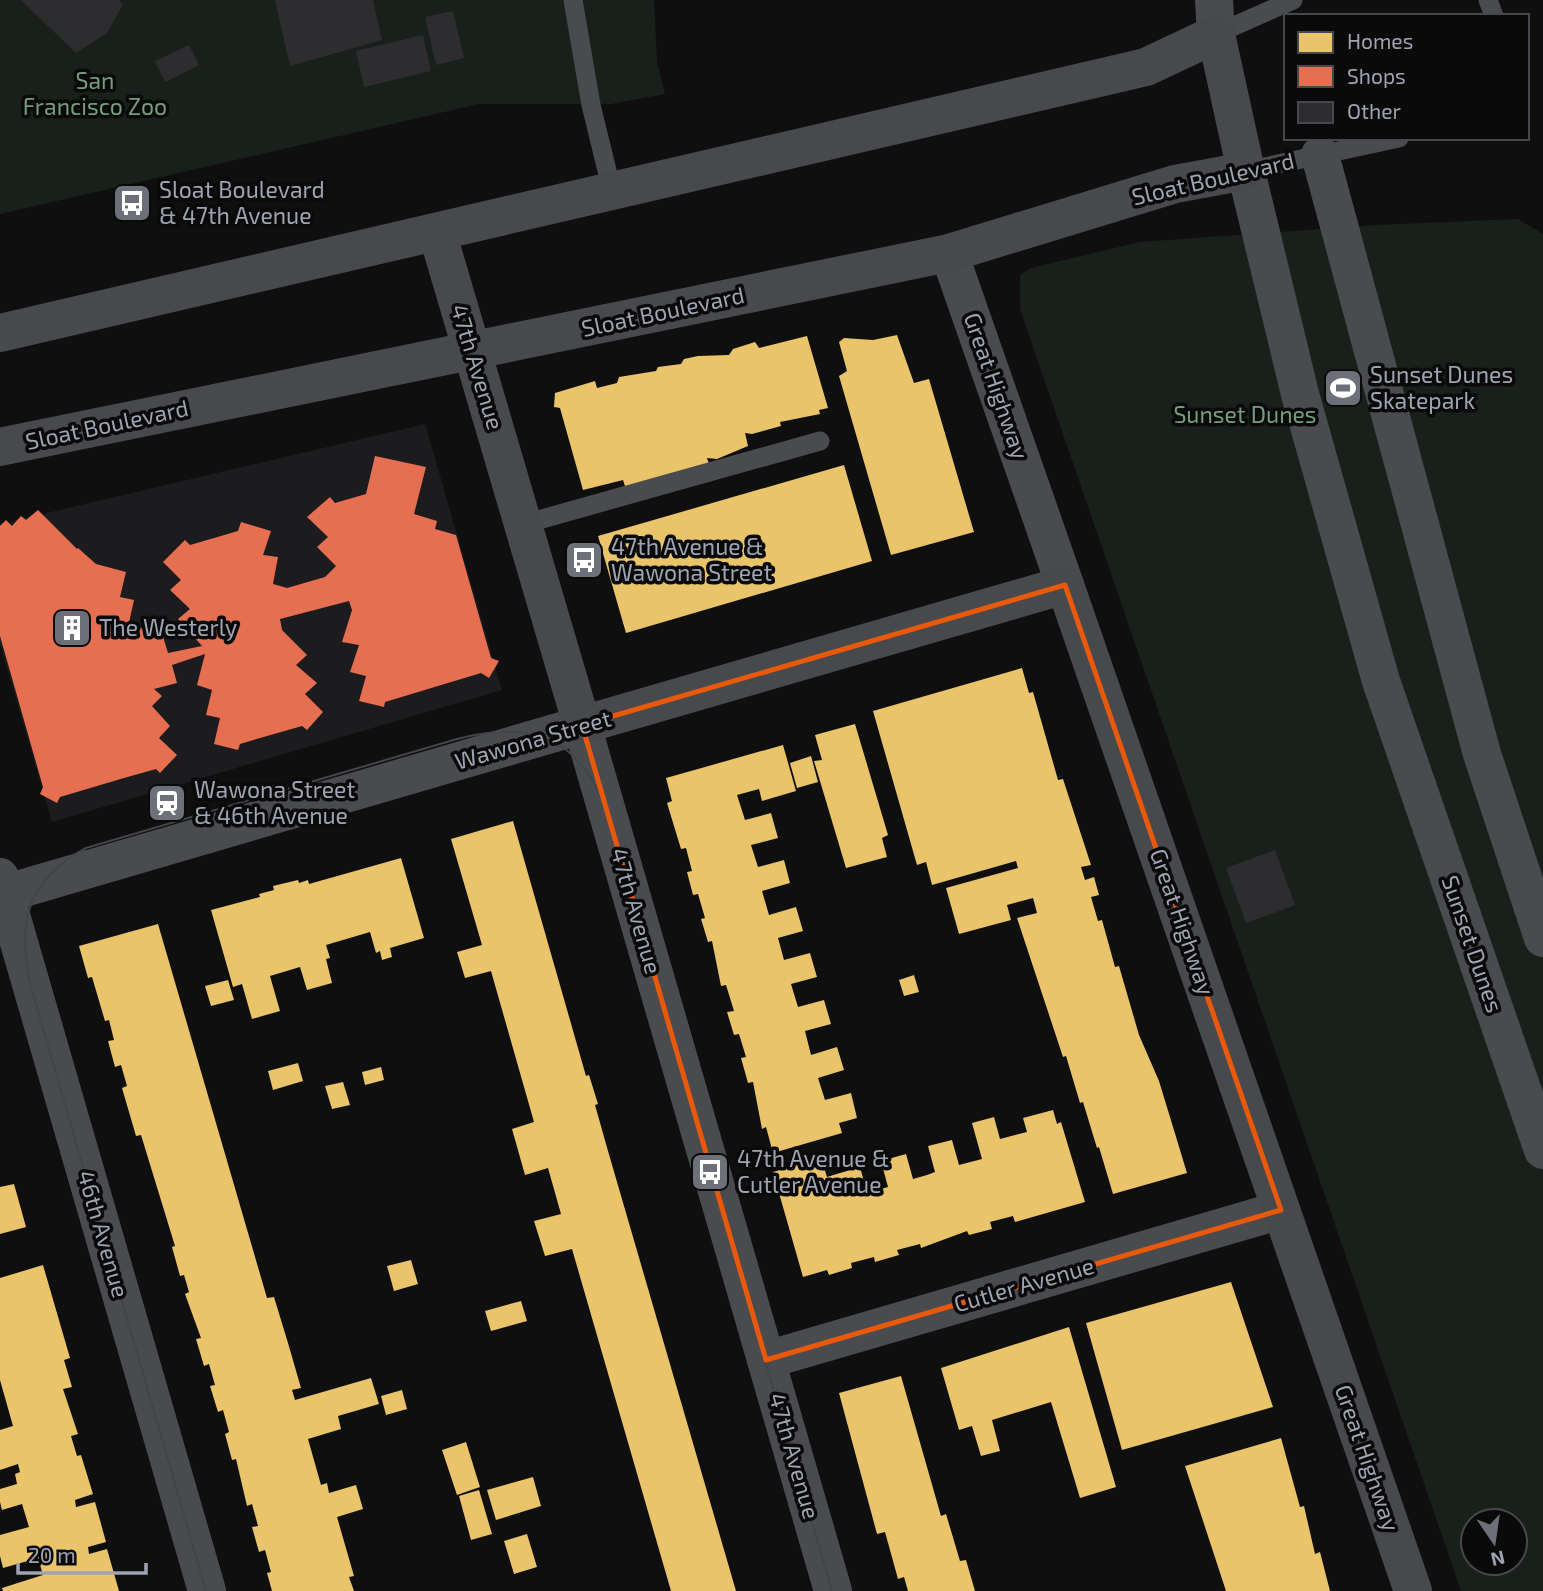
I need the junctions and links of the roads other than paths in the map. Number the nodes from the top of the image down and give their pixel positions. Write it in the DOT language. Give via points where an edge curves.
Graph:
graph roads {
  1 [pos="573,0"];
  2 [pos="1292,0"];
  3 [pos="1215,17"];
  4 [pos="1390,140"];
  5 [pos="1320,155"];
  6 [pos="1246,171"];
  7 [pos="612,191"];
  8 [pos="437,232"];
  9 [pos="949,253"];
  10 [pos="0,332"];
  11 [pos="473,351"];
  12 [pos="820,441"];
  13 [pos="0,447"];
  14 [pos="524,524"];
  15 [pos="1065,585"];
  16 [pos="582,725"];
  17 [pos="2,888"];
  18 [pos="1543,938"];
  19 [pos="1543,1150"];
  20 [pos="1281,1210"];
  21 [pos="766,1360"];
  22 [pos="207,1591"];
  23 [pos="833,1591"];
  24 [pos="1413,1591"];
  1 -- 7 [label="lane"];
  2 -- 3 [label="lane"];
  3 -- 6 [label="street"];
  3 -- 7 [label="street" via="1146,67"];
  4 -- 5 [label="lane, Sloat Boulevard"];
  5 -- 6 [label="lane, Sloat Boulevard"];
  5 -- 18 [label="street" via="1482,754"];
  6 -- 9 [label="street, Sloat Boulevard" via="1175,184"];
  6 -- 19 [label="street, Sunset Dunes" via="1300,394 1381,681"];
  7 -- 8 [label="street"];
  8 -- 10 [label="street"];
  8 -- 11 [label="street, 47th Avenue"];
  9 -- 11 [label="street, Sloat Boulevard"];
  9 -- 15 [label="street, Great Highway"];
  11 -- 13 [label="street, Sloat Boulevard"];
  11 -- 14 [label="street, 47th Avenue"];
  12 -- 14 [label="lane"];
  14 -- 16 [label="street, 47th Avenue"];
  15 -- 16 [label="street, Wawona Street"];
  15 -- 20 [label="street, Great Highway"];
  16 -- 17 [label="street, Wawona Street"];
  16 -- 21 [label="street, 47th Avenue"];
  17 -- 22 [label="street, 46th Avenue"];
  20 -- 21 [label="street, Cutler Avenue"];
  20 -- 24 [label="street, Great Highway"];
  21 -- 23 [label="street, 47th Avenue"];
}
